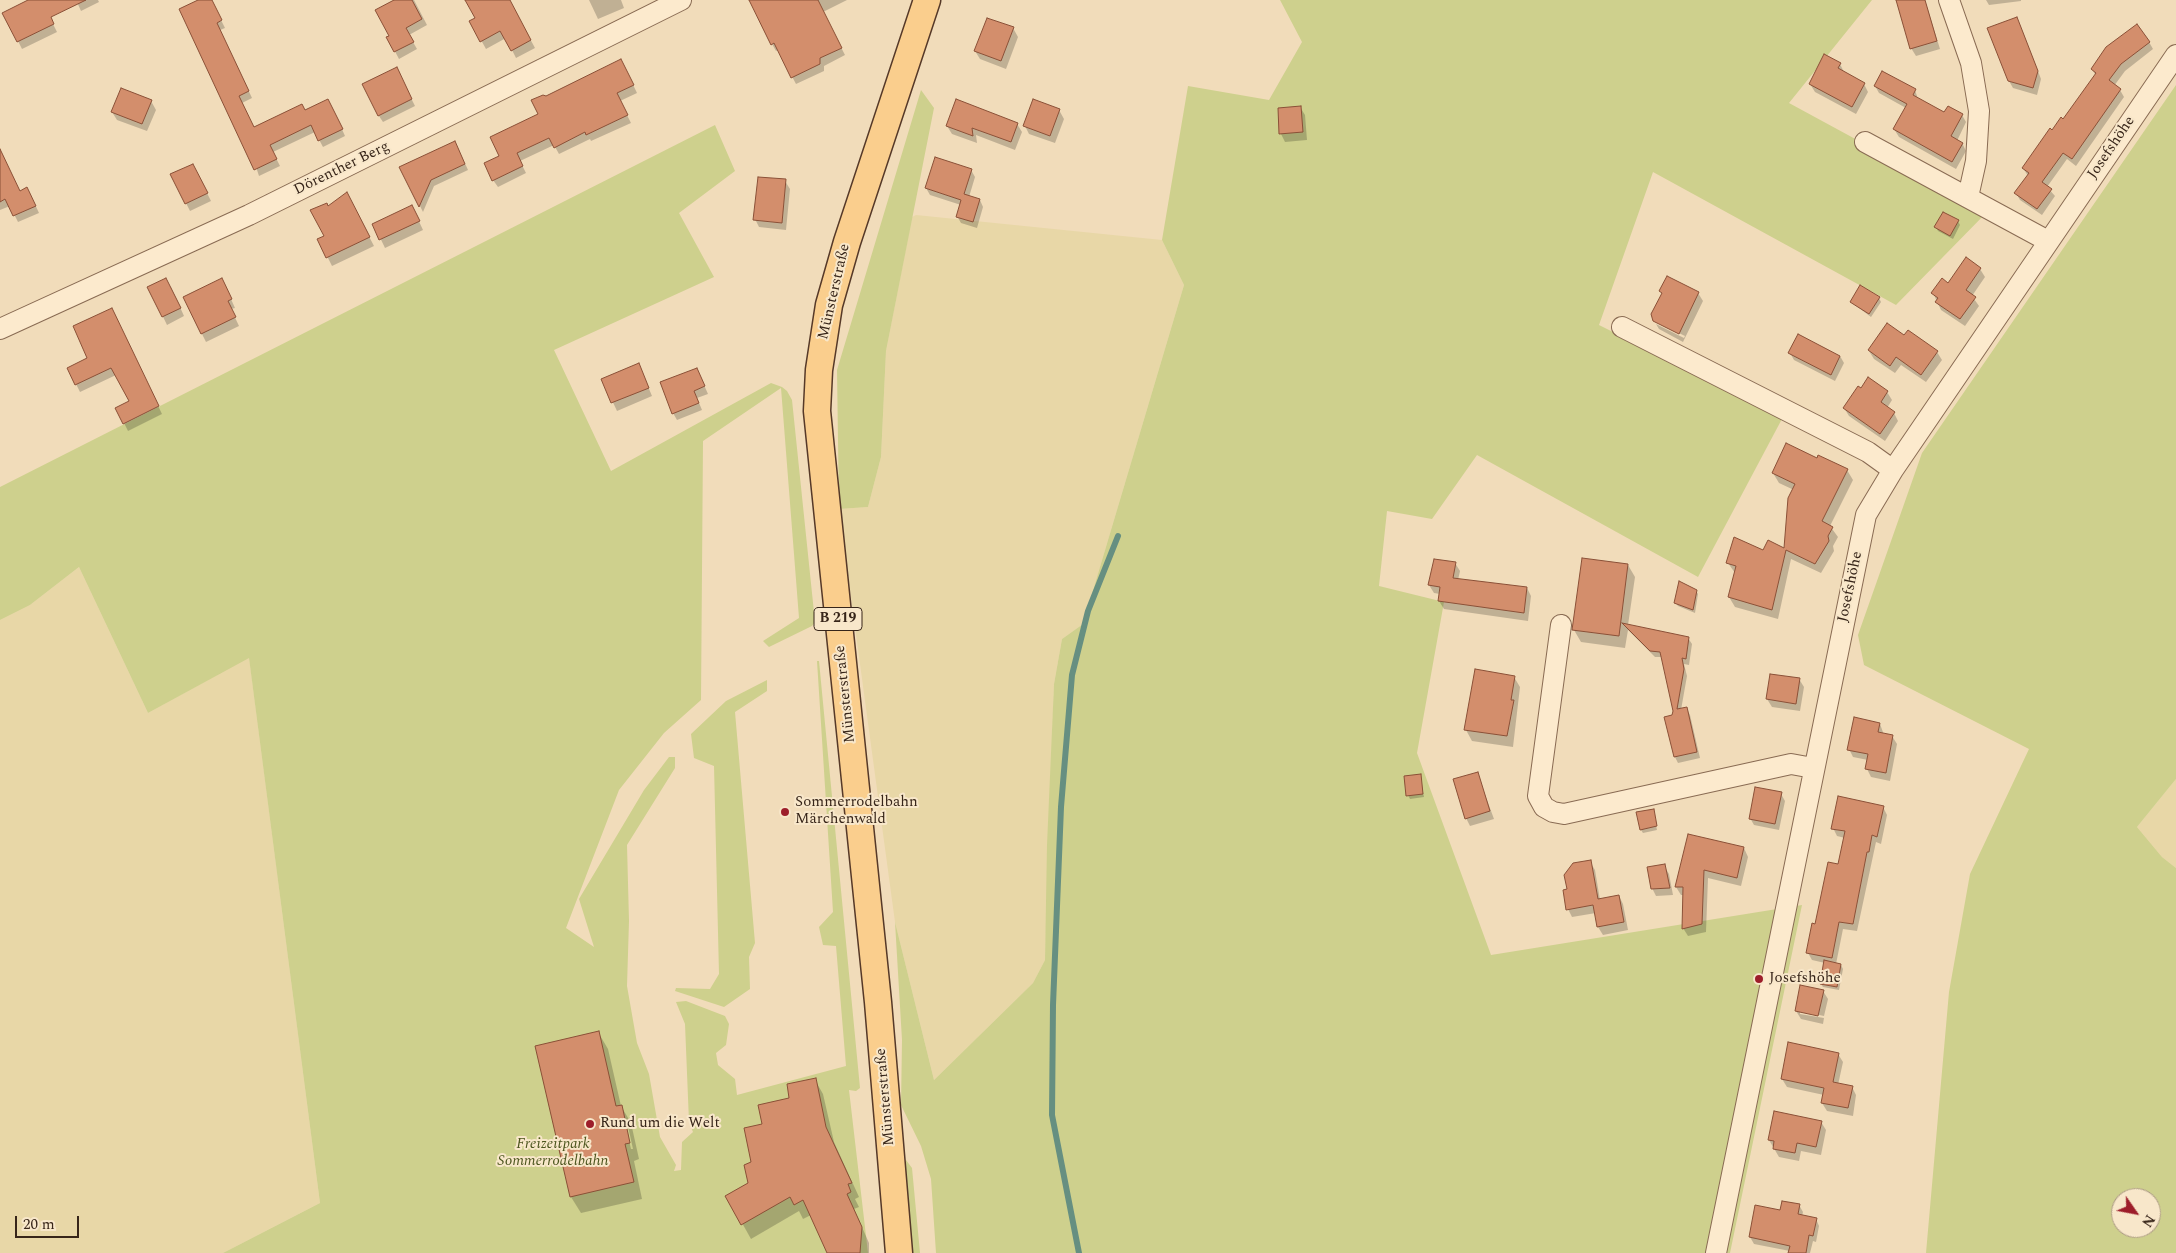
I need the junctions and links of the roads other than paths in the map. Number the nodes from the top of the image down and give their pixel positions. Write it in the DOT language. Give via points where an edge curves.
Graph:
graph roads {
  1 [pos="681,0"];
  2 [pos="927,0"];
  3 [pos="1949,0"];
  4 [pos="2176,55"];
  5 [pos="1865,142"];
  6 [pos="1968,197"];
  7 [pos="2048,241"];
  8 [pos="1622,327"];
  9 [pos="0,329"];
  10 [pos="1893,470"];
  11 [pos="1561,625"];
  12 [pos="1813,768"];
  13 [pos="899,1253"];
  14 [pos="1716,1253"];
  1 -- 9 [label="street, Dörenther Berg" via="249,215"];
  2 -- 13 [label="main road, Münsterstraße / B 219" via="829,305 819,370 817,411 878,1002"];
  3 -- 6 [label="street" via="1971,63 1980,112 1976,161"];
  4 -- 7 [label="street, Josefshöhe"];
  5 -- 6 [label="street"];
  6 -- 7 [label="street"];
  7 -- 10 [label="street, Josefshöhe"];
  8 -- 10 [label="street" via="1868,452"];
  10 -- 12 [label="street, Josefshöhe" via="1866,516"];
  11 -- 12 [label="street" via="1538,796 1548,810 1564,814 1791,764"];
  12 -- 14 [label="street, Josefshöhe"];
}
